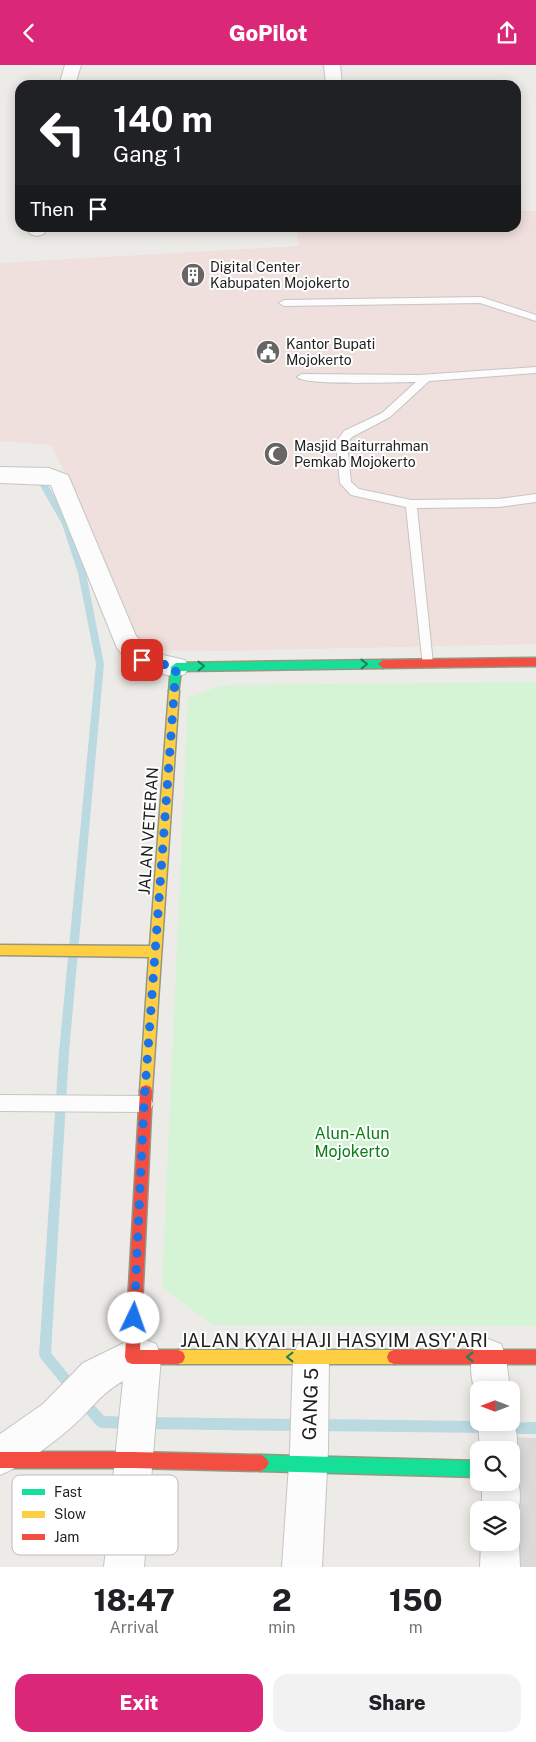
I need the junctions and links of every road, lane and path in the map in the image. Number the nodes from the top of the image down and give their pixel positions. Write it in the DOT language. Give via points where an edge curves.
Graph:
graph roads {
  1 [pos="73,65"];
  2 [pos="332,65"];
  3 [pos="68,80"];
  4 [pos="334,80"];
  5 [pos="284,303"];
  6 [pos="536,317"];
  7 [pos="536,370"];
  8 [pos="302,377"];
  9 [pos="426,378"];
  10 [pos="0,475"];
  11 [pos="536,498"];
  12 [pos="411,504"];
  13 [pos="536,662"];
  14 [pos="427,664"];
  15 [pos="176,667"];
  16 [pos="0,949"];
  17 [pos="156,952"];
  18 [pos="0,1103"];
  19 [pos="144,1104"];
  20 [pos="137,1357"];
  21 [pos="311,1357"];
  22 [pos="536,1357"];
  23 [pos="490,1374"];
  24 [pos="308,1444"];
  25 [pos="135,1448"];
  26 [pos="0,1458"];
  27 [pos="470,1468"];
  28 [pos="133,1475"];
  29 [pos="500,1551"];
  30 [pos="302,1567"];
  31 [pos="500,1567"];
  1 -- 3 [label="street"];
  2 -- 4 [label="street"];
  5 -- 6 [label="lane" via="481,300"];
  7 -- 9 [label="lane"];
  8 -- 9 [label="lane" via="354,381"];
  9 -- 12 [label="lane" via="386,415 348,434 341,442 346,483 355,492"];
  10 -- 15 [label="street" via="39,475 60,480 126,641 142,660"];
  11 -- 12 [label="lane" via="498,503"];
  12 -- 14 [label="lane"];
  13 -- 14 [label="street"];
  15 -- 14 [label="street, one-way"];
  15 -- 17 [label="street, JALAN VETERAN"];
  16 -- 17 [label="street"];
  17 -- 19 [label="street, JALAN VETERAN"];
  18 -- 19 [label="lane"];
  19 -- 20 [label="street, JALAN VETERAN"];
  21 -- 20 [label="street, JALAN KYAI HAJI HASYIM ASY'ARI, one-way"];
  20 -- 25 [label="street" via="140,1395"];
  20 -- 26 [label="street" via="96,1376 56,1417"];
  23 -- 21 [label="street, JALAN KYAI HAJI HASYIM ASY'ARI, one-way"];
  21 -- 24 [label="street, GANG 5"];
  22 -- 23 [label="street, JALAN KYAI HAJI HASYIM ASY'ARI"];
  24 -- 25 [label="street"];
  24 -- 27 [label="street"];
  24 -- 30 [label="street, GANG 5"];
  25 -- 26 [label="street"];
  25 -- 28 [label="street"];
  29 -- 31 [label="street"];
}
